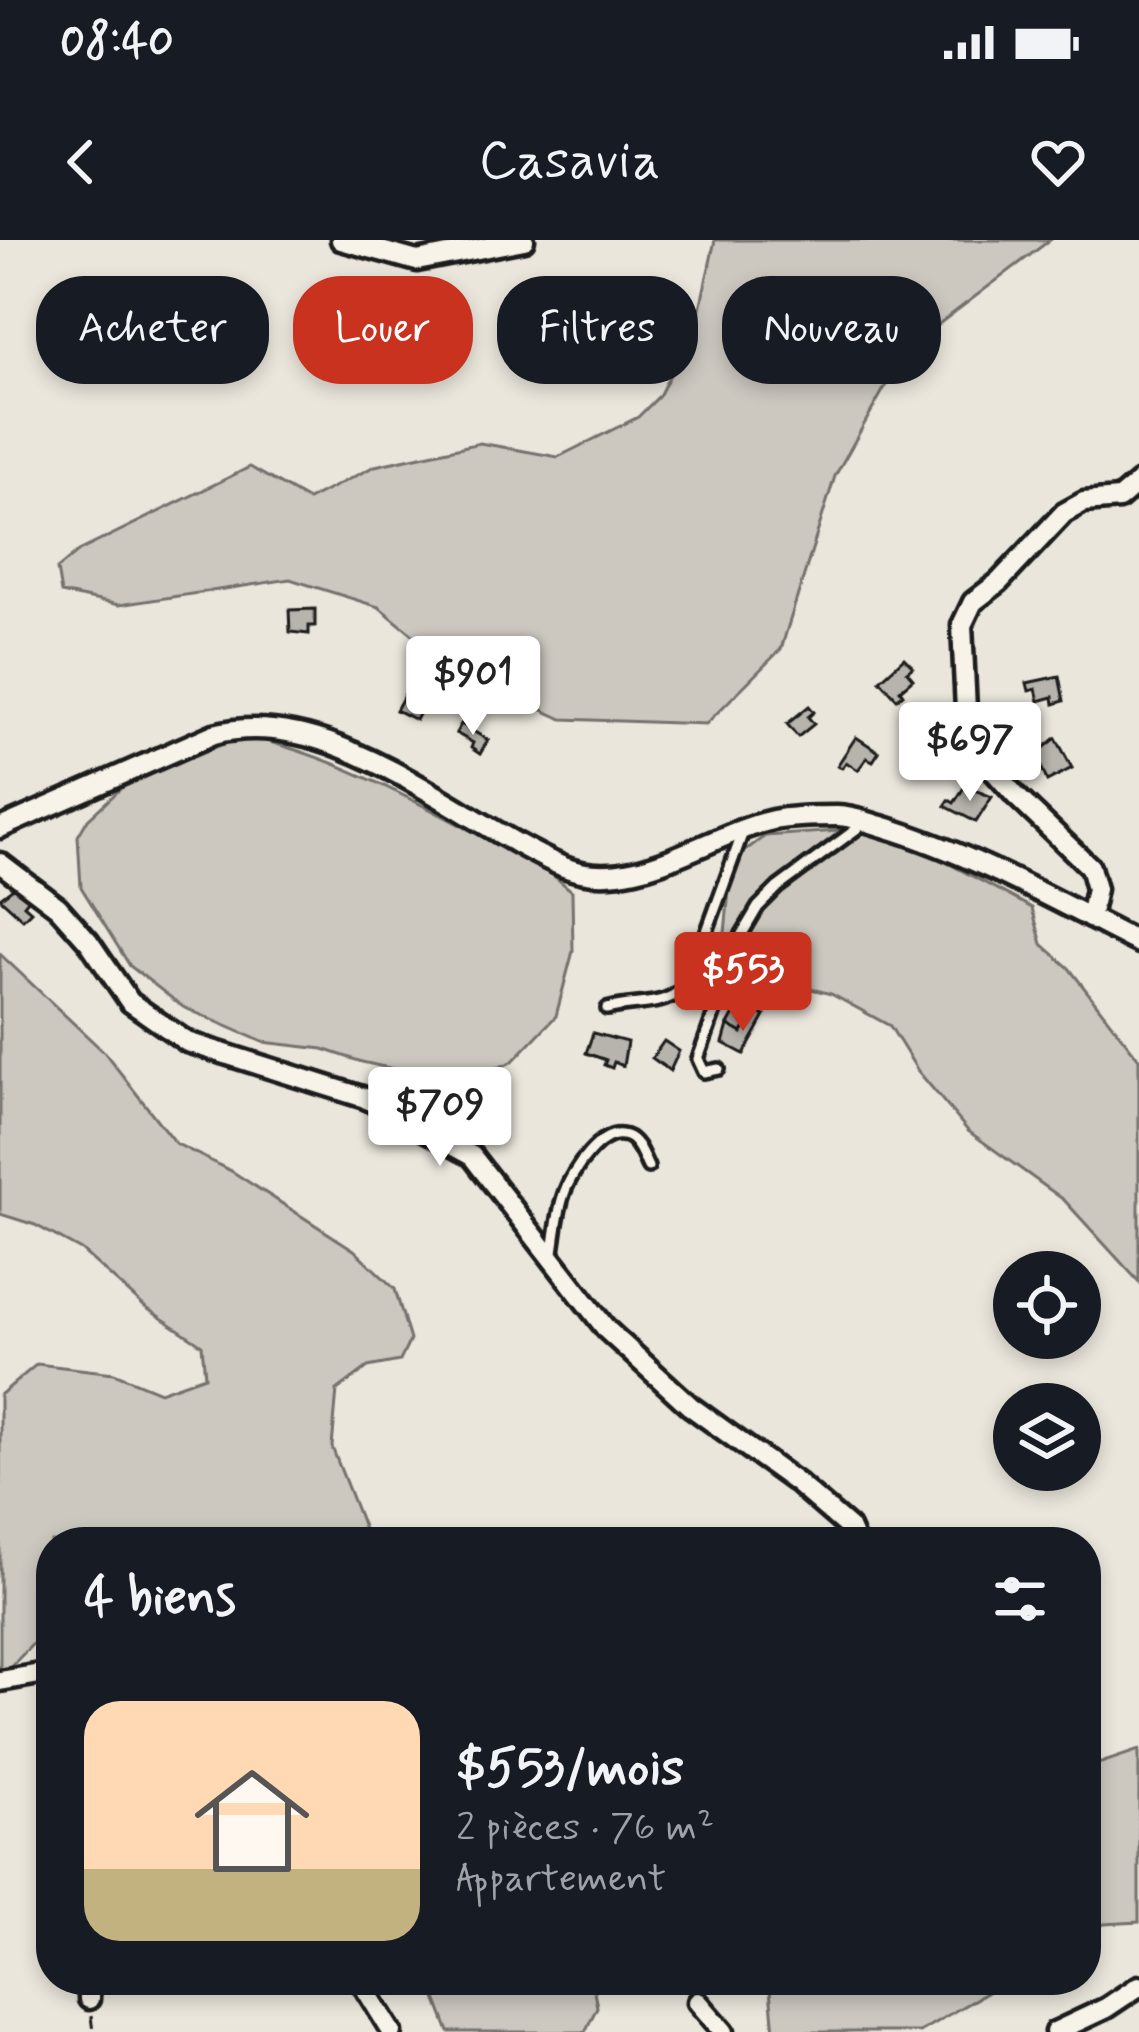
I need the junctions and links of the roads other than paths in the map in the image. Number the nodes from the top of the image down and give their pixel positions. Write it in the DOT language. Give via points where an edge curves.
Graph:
graph roads {
  1 [pos="341,240"];
  2 [pos="524,240"];
  3 [pos="1139,482"];
  4 [pos="866,822"];
  5 [pos="0,828"];
  6 [pos="744,829"];
  7 [pos="0,863"];
  8 [pos="1090,918"];
  9 [pos="1139,943"];
  10 [pos="607,1009"];
  11 [pos="719,1069"];
  12 [pos="648,1167"];
  13 [pos="552,1258"];
  14 [pos="848,1527"];
  15 [pos="36,1675"];
  16 [pos="0,1681"];
  17 [pos="1139,1985"];
  18 [pos="370,1995"];
  19 [pos="698,2002"];
  20 [pos="392,2032"];
  21 [pos="724,2032"];
  22 [pos="1054,2032"];
  1 -- 2 [label="street" via="417,261"];
  3 -- 8 [label="street" via="1119,499 1064,513 973,602 962,625 968,732 977,755 1090,867"];
  4 -- 6 [label="street" via="843,815"];
  4 -- 8 [label="street" via="923,839"];
  4 -- 11 [label="lane" via="778,887 750,920 698,1059 704,1072"];
  5 -- 6 [label="street" via="238,728 297,732 397,773 568,868 615,874"];
  6 -- 10 [label="lane" via="680,992"];
  7 -- 13 [label="street" via="58,907 130,1002 187,1042 365,1098 472,1156"];
  8 -- 9 [label="street"];
  12 -- 13 [label="lane" via="627,1136 597,1146 564,1192"];
  13 -- 14 [label="street" via="607,1330 690,1406"];
  15 -- 16 [label="street"];
  17 -- 22 [label="street"];
  18 -- 20 [label="street"];
  19 -- 21 [label="street"];
}
